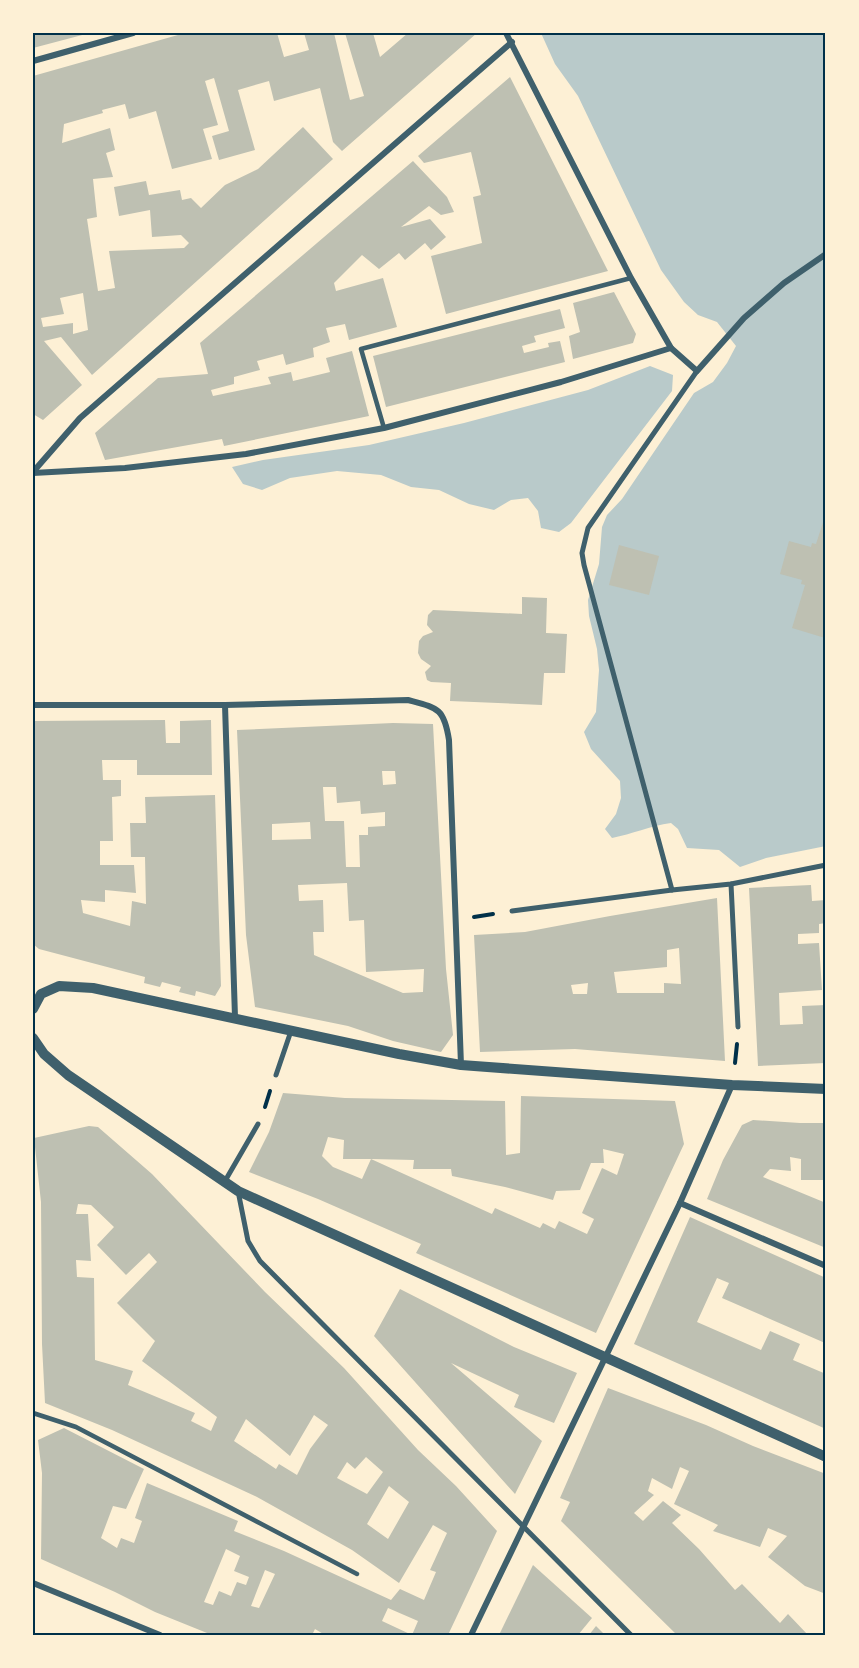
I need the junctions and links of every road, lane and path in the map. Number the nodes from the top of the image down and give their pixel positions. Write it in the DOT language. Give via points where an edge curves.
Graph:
graph roads {
  1 [pos="133,33"];
  2 [pos="506,33"];
  3 [pos="512,42"];
  4 [pos="33,61"];
  5 [pos="826,254"];
  6 [pos="631,278"];
  7 [pos="671,348"];
  8 [pos="697,371"];
  9 [pos="384,428"];
  10 [pos="33,473"];
  11 [pos="33,705"];
  12 [pos="225,705"];
  13 [pos="826,865"];
  14 [pos="731,884"];
  15 [pos="672,890"];
  16 [pos="512,911"];
  17 [pos="457,919"];
  18 [pos="33,1008"];
  19 [pos="235,1017"];
  20 [pos="738,1027"];
  21 [pos="291,1030"];
  22 [pos="33,1038"];
  23 [pos="461,1065"];
  24 [pos="276,1075"];
  25 [pos="732,1085"];
  26 [pos="826,1089"];
  27 [pos="258,1124"];
  28 [pos="224,1183"];
  29 [pos="238,1191"];
  30 [pos="680,1203"];
  31 [pos="826,1266"];
  32 [pos="606,1356"];
  33 [pos="33,1413"];
  34 [pos="826,1457"];
  35 [pos="523,1528"];
  36 [pos="357,1574"];
  37 [pos="33,1583"];
  38 [pos="160,1635"];
  39 [pos="471,1635"];
  40 [pos="631,1635"];
  1 -- 4 [label="street"];
  2 -- 3 [label="street"];
  3 -- 6 [label="street"];
  3 -- 10 [label="street" via="80,418"];
  5 -- 8 [label="street" via="744,318"];
  6 -- 7 [label="street"];
  6 -- 9 [label="lane" via="361,350"];
  7 -- 8 [label="street"];
  7 -- 9 [label="street" via="561,382"];
  8 -- 15 [label="street" via="588,528 582,553"];
  9 -- 10 [label="street" via="246,454 124,468"];
  11 -- 12 [label="street"];
  12 -- 17 [label="street" via="408,700 432,707 446,719"];
  12 -- 19 [label="street"];
  13 -- 14 [label="street"];
  14 -- 15 [label="street"];
  14 -- 20 [label="street"];
  15 -- 16 [label="street"];
  16 -- 17 [label="path"];
  17 -- 23 [label="street"];
  18 -- 19 [label="street" via="41,994 59,986 93,988"];
  19 -- 21 [label="street"];
  21 -- 23 [label="street"];
  21 -- 24 [label="street"];
  22 -- 28 [label="street" via="44,1054 68,1075"];
  23 -- 25 [label="street"];
  25 -- 26 [label="street"];
  25 -- 30 [label="street"];
  27 -- 28 [label="street"];
  28 -- 29 [label="street"];
  29 -- 32 [label="street"];
  29 -- 35 [label="street" via="248,1241 260,1261"];
  30 -- 31 [label="street"];
  30 -- 32 [label="street"];
  32 -- 34 [label="street"];
  32 -- 35 [label="street"];
  33 -- 36 [label="lane" via="76,1427"];
  35 -- 39 [label="street"];
  35 -- 40 [label="street"];
  37 -- 38 [label="street"];
}
